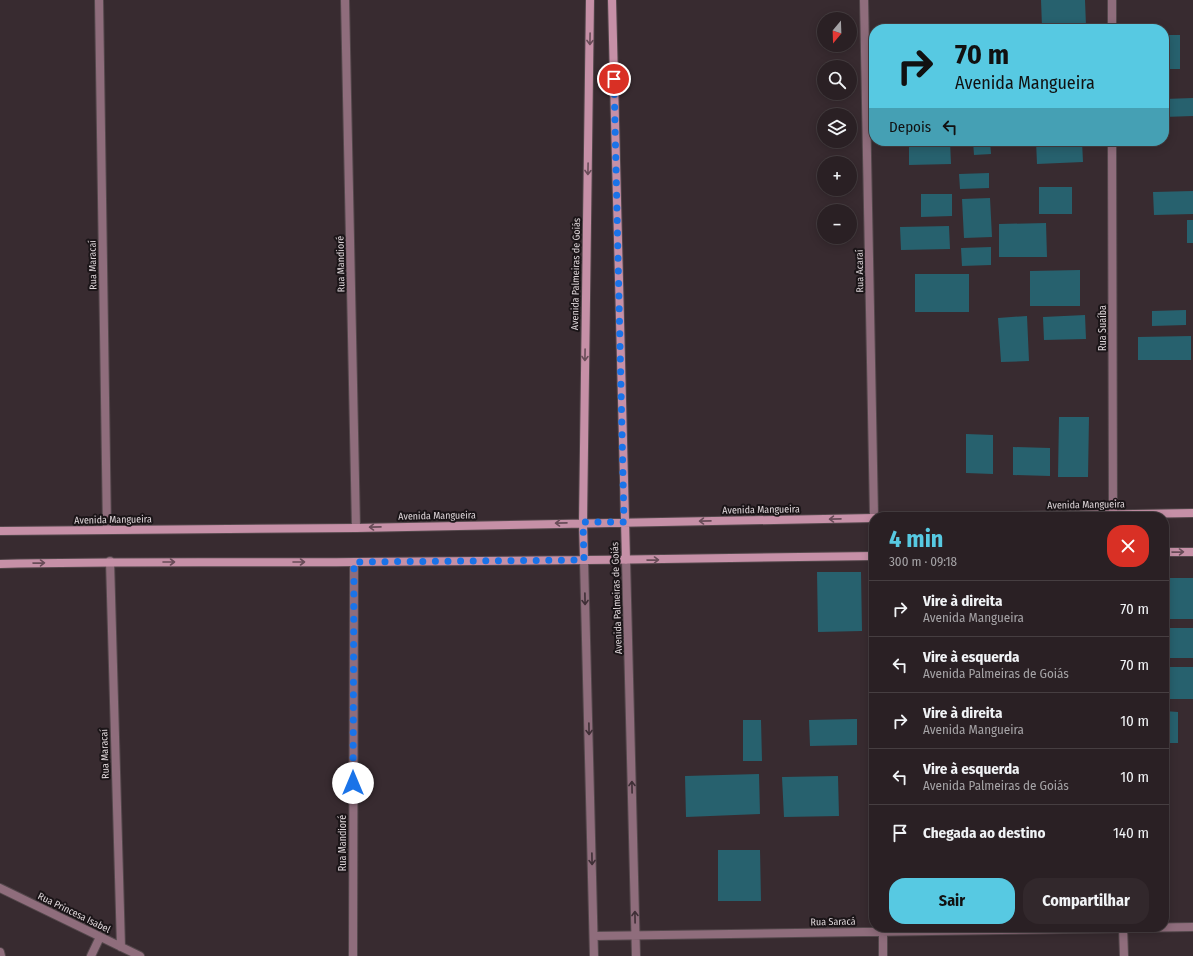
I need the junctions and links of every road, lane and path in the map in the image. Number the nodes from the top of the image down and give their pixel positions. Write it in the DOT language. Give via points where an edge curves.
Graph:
graph roads {
  1 [pos="99,0"];
  2 [pos="345,0"];
  3 [pos="590,0"];
  4 [pos="612,0"];
  5 [pos="864,0"];
  6 [pos="1112,0"];
  7 [pos="1112,24"];
  8 [pos="1112,146"];
  9 [pos="874,512"];
  10 [pos="1113,512"];
  11 [pos="1169,514"];
  12 [pos="1193,514"];
  13 [pos="869,518"];
  14 [pos="583,522"];
  15 [pos="624,522"];
  16 [pos="356,528"];
  17 [pos="107,530"];
  18 [pos="0,531"];
  19 [pos="1169,552"];
  20 [pos="1193,552"];
  21 [pos="869,556"];
  22 [pos="584,560"];
  23 [pos="626,560"];
  24 [pos="110,562"];
  25 [pos="354,562"];
  26 [pos="0,564"];
  27 [pos="0,888"];
  28 [pos="1169,927"];
  29 [pos="1193,927"];
  30 [pos="869,929"];
  31 [pos="883,932"];
  32 [pos="1123,932"];
  33 [pos="636,935"];
  34 [pos="594,936"];
  35 [pos="100,937"];
  36 [pos="121,947"];
  37 [pos="0,952"];
  38 [pos="1,956"];
  39 [pos="91,956"];
  40 [pos="140,956"];
  41 [pos="353,956"];
  42 [pos="594,956"];
  43 [pos="636,956"];
  44 [pos="883,956"];
  45 [pos="1124,956"];
  1 -- 17 [label="street, Rua Maracaí"];
  2 -- 16 [label="street, Rua Mandioré"];
  3 -- 14 [label="street, Avenida Palmeiras de Goiás, one-way"];
  4 -- 15 [label="street, Avenida Palmeiras de Goiás"];
  5 -- 9 [label="street, Rua Acaraí"];
  6 -- 7 [label="street"];
  8 -- 10 [label="street, Rua Suaíba"];
  11 -- 12 [label="street, Avenida Mangueira"];
  13 -- 15 [label="street, Avenida Mangueira, one-way"];
  14 -- 15 [label="street, Avenida Mangueira"];
  14 -- 16 [label="street, Avenida Mangueira, one-way"];
  14 -- 22 [label="street, Avenida Palmeiras de Goiás"];
  15 -- 23 [label="street, Avenida Palmeiras de Goiás"];
  16 -- 17 [label="street, Avenida Mangueira"];
  17 -- 18 [label="street, Avenida Mangueira"];
  19 -- 20 [label="street, one-way"];
  23 -- 21 [label="street, one-way"];
  22 -- 23 [label="street"];
  22 -- 25 [label="street"];
  22 -- 34 [label="street, Avenida Palmeiras de Goiás, one-way"];
  33 -- 23 [label="street, Avenida Palmeiras de Goiás, one-way"];
  24 -- 25 [label="street, one-way"];
  26 -- 24 [label="street, one-way"];
  24 -- 36 [label="street, Rua Maracaí"];
  25 -- 41 [label="street, Rua Mandioré"];
  27 -- 35 [label="street, Rua Princesa Isabel"];
  28 -- 29 [label="street, Rua Saracá"];
  30 -- 33 [label="street, Rua Saracá"];
  31 -- 44 [label="street"];
  32 -- 45 [label="street"];
  33 -- 34 [label="street, Rua Saracá"];
  33 -- 43 [label="street, Avenida Palmeiras de Goiás"];
  34 -- 42 [label="street, Avenida Palmeiras de Goiás"];
  35 -- 36 [label="street, Rua Princesa Isabel"];
  35 -- 39 [label="street"];
  36 -- 40 [label="street, Rua Princesa Isabel"];
  37 -- 38 [label="street"];
}
